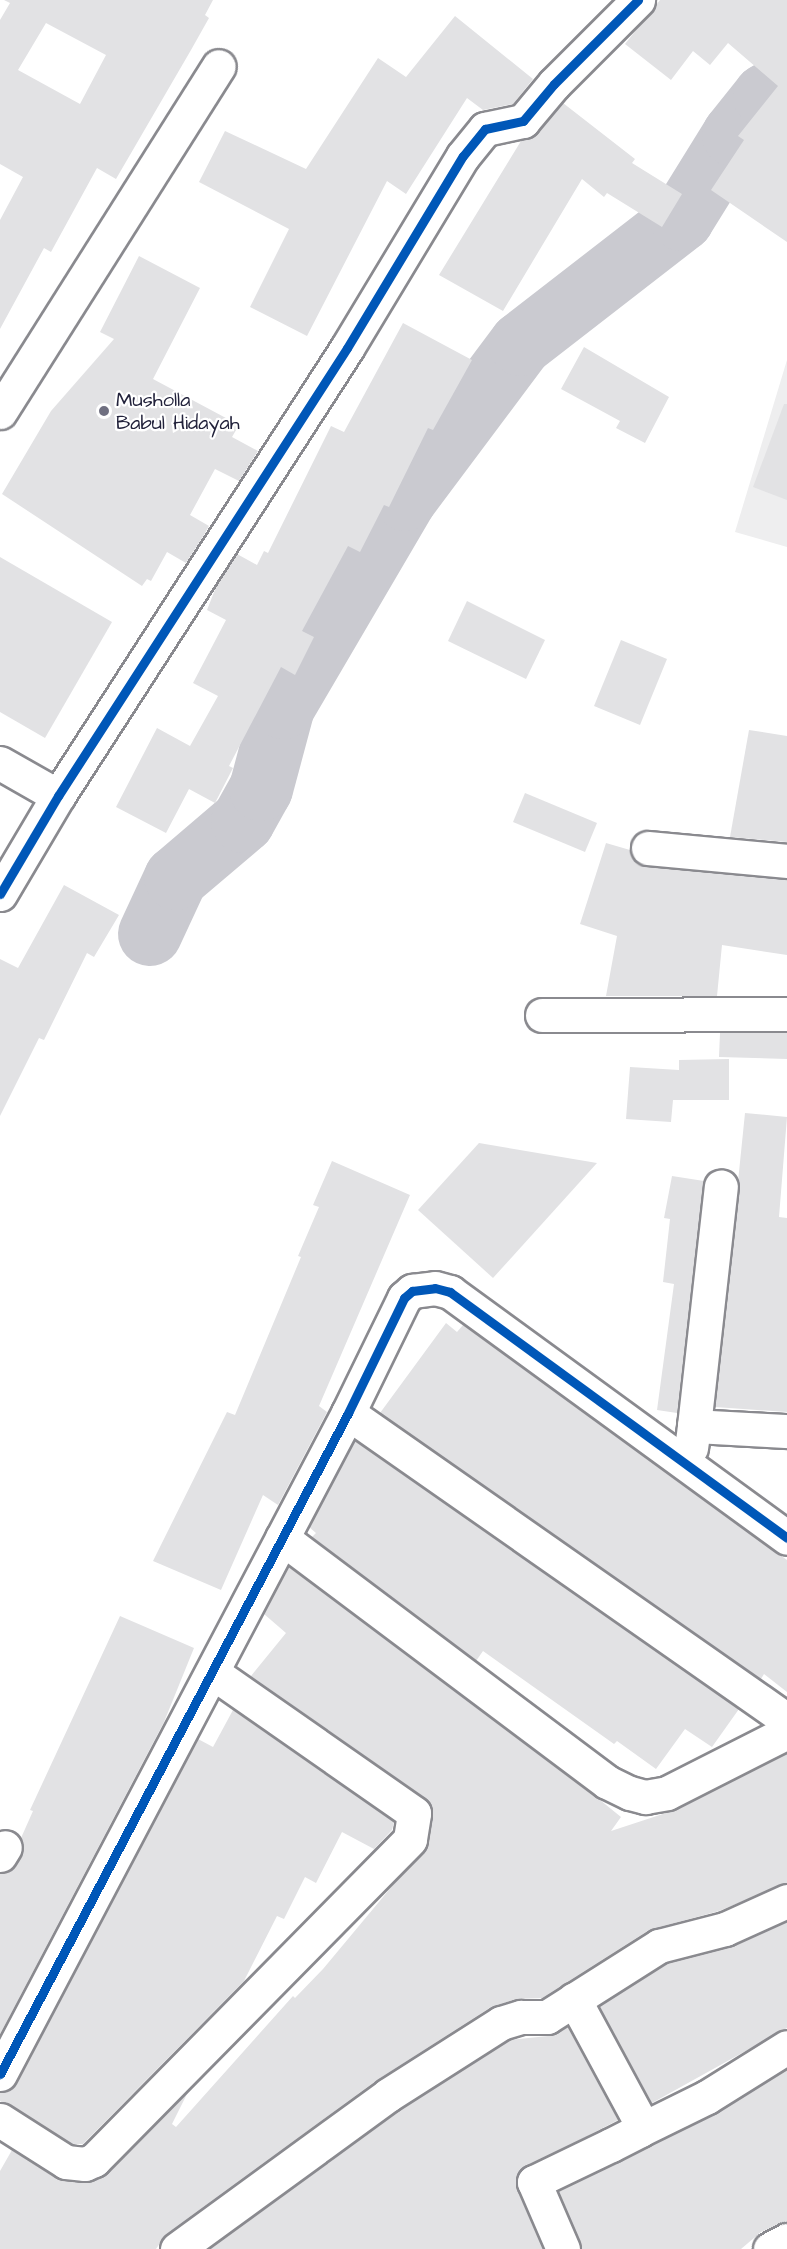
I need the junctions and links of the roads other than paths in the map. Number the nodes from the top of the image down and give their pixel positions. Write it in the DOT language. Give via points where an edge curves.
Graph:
graph roads {
  1 [pos="638,0"];
  2 [pos="219,66"];
  3 [pos="0,412"];
  4 [pos="0,764"];
  5 [pos="58,796"];
  6 [pos="648,848"];
  7 [pos="787,861"];
  8 [pos="0,894"];
  9 [pos="787,1014"];
  10 [pos="542,1015"];
  11 [pos="721,1187"];
  12 [pos="348,1413"];
  13 [pos="694,1426"];
  14 [pos="787,1431"];
  15 [pos="689,1465"];
  16 [pos="282,1538"];
  17 [pos="787,1538"];
  18 [pos="212,1672"];
  19 [pos="787,1720"];
  20 [pos="787,1732"];
  21 [pos="787,1901"];
  22 [pos="574,1999"];
  23 [pos="787,2047"];
  24 [pos="0,2074"];
  25 [pos="0,2120"];
  26 [pos="640,2130"];
  27 [pos="787,2240"];
  28 [pos="184,2247"];
  29 [pos="563,2249"];
  30 [pos="770,2249"];
  1 -- 5 [label="street" via="554,84 523,121 485,129 463,156 346,348"];
  2 -- 3 [label="street"];
  4 -- 5 [label="street"];
  5 -- 8 [label="street"];
  6 -- 7 [label="street"];
  9 -- 10 [label="street"];
  11 -- 13 [label="street"];
  12 -- 15 [label="street" via="404,1298 422,1288 435,1288 450,1292"];
  12 -- 16 [label="street"];
  12 -- 19 [label="street"];
  13 -- 14 [label="street"];
  13 -- 15 [label="street"];
  15 -- 17 [label="street"];
  16 -- 18 [label="street"];
  16 -- 20 [label="street" via="607,1782 630,1794 645,1797 667,1793"];
  18 -- 24 [label="street"];
  18 -- 25 [label="street" via="414,1814 410,1839 94,2160 85,2164 66,2162"];
  21 -- 22 [label="street" via="735,1925 659,1946"];
  22 -- 26 [label="street" via="640,2120"];
  22 -- 28 [label="street" via="547,2016 501,2023 388,2095"];
  23 -- 26 [label="street" via="715,2092"];
  26 -- 29 [label="street" via="534,2182"];
  27 -- 30 [label="street"];
}
